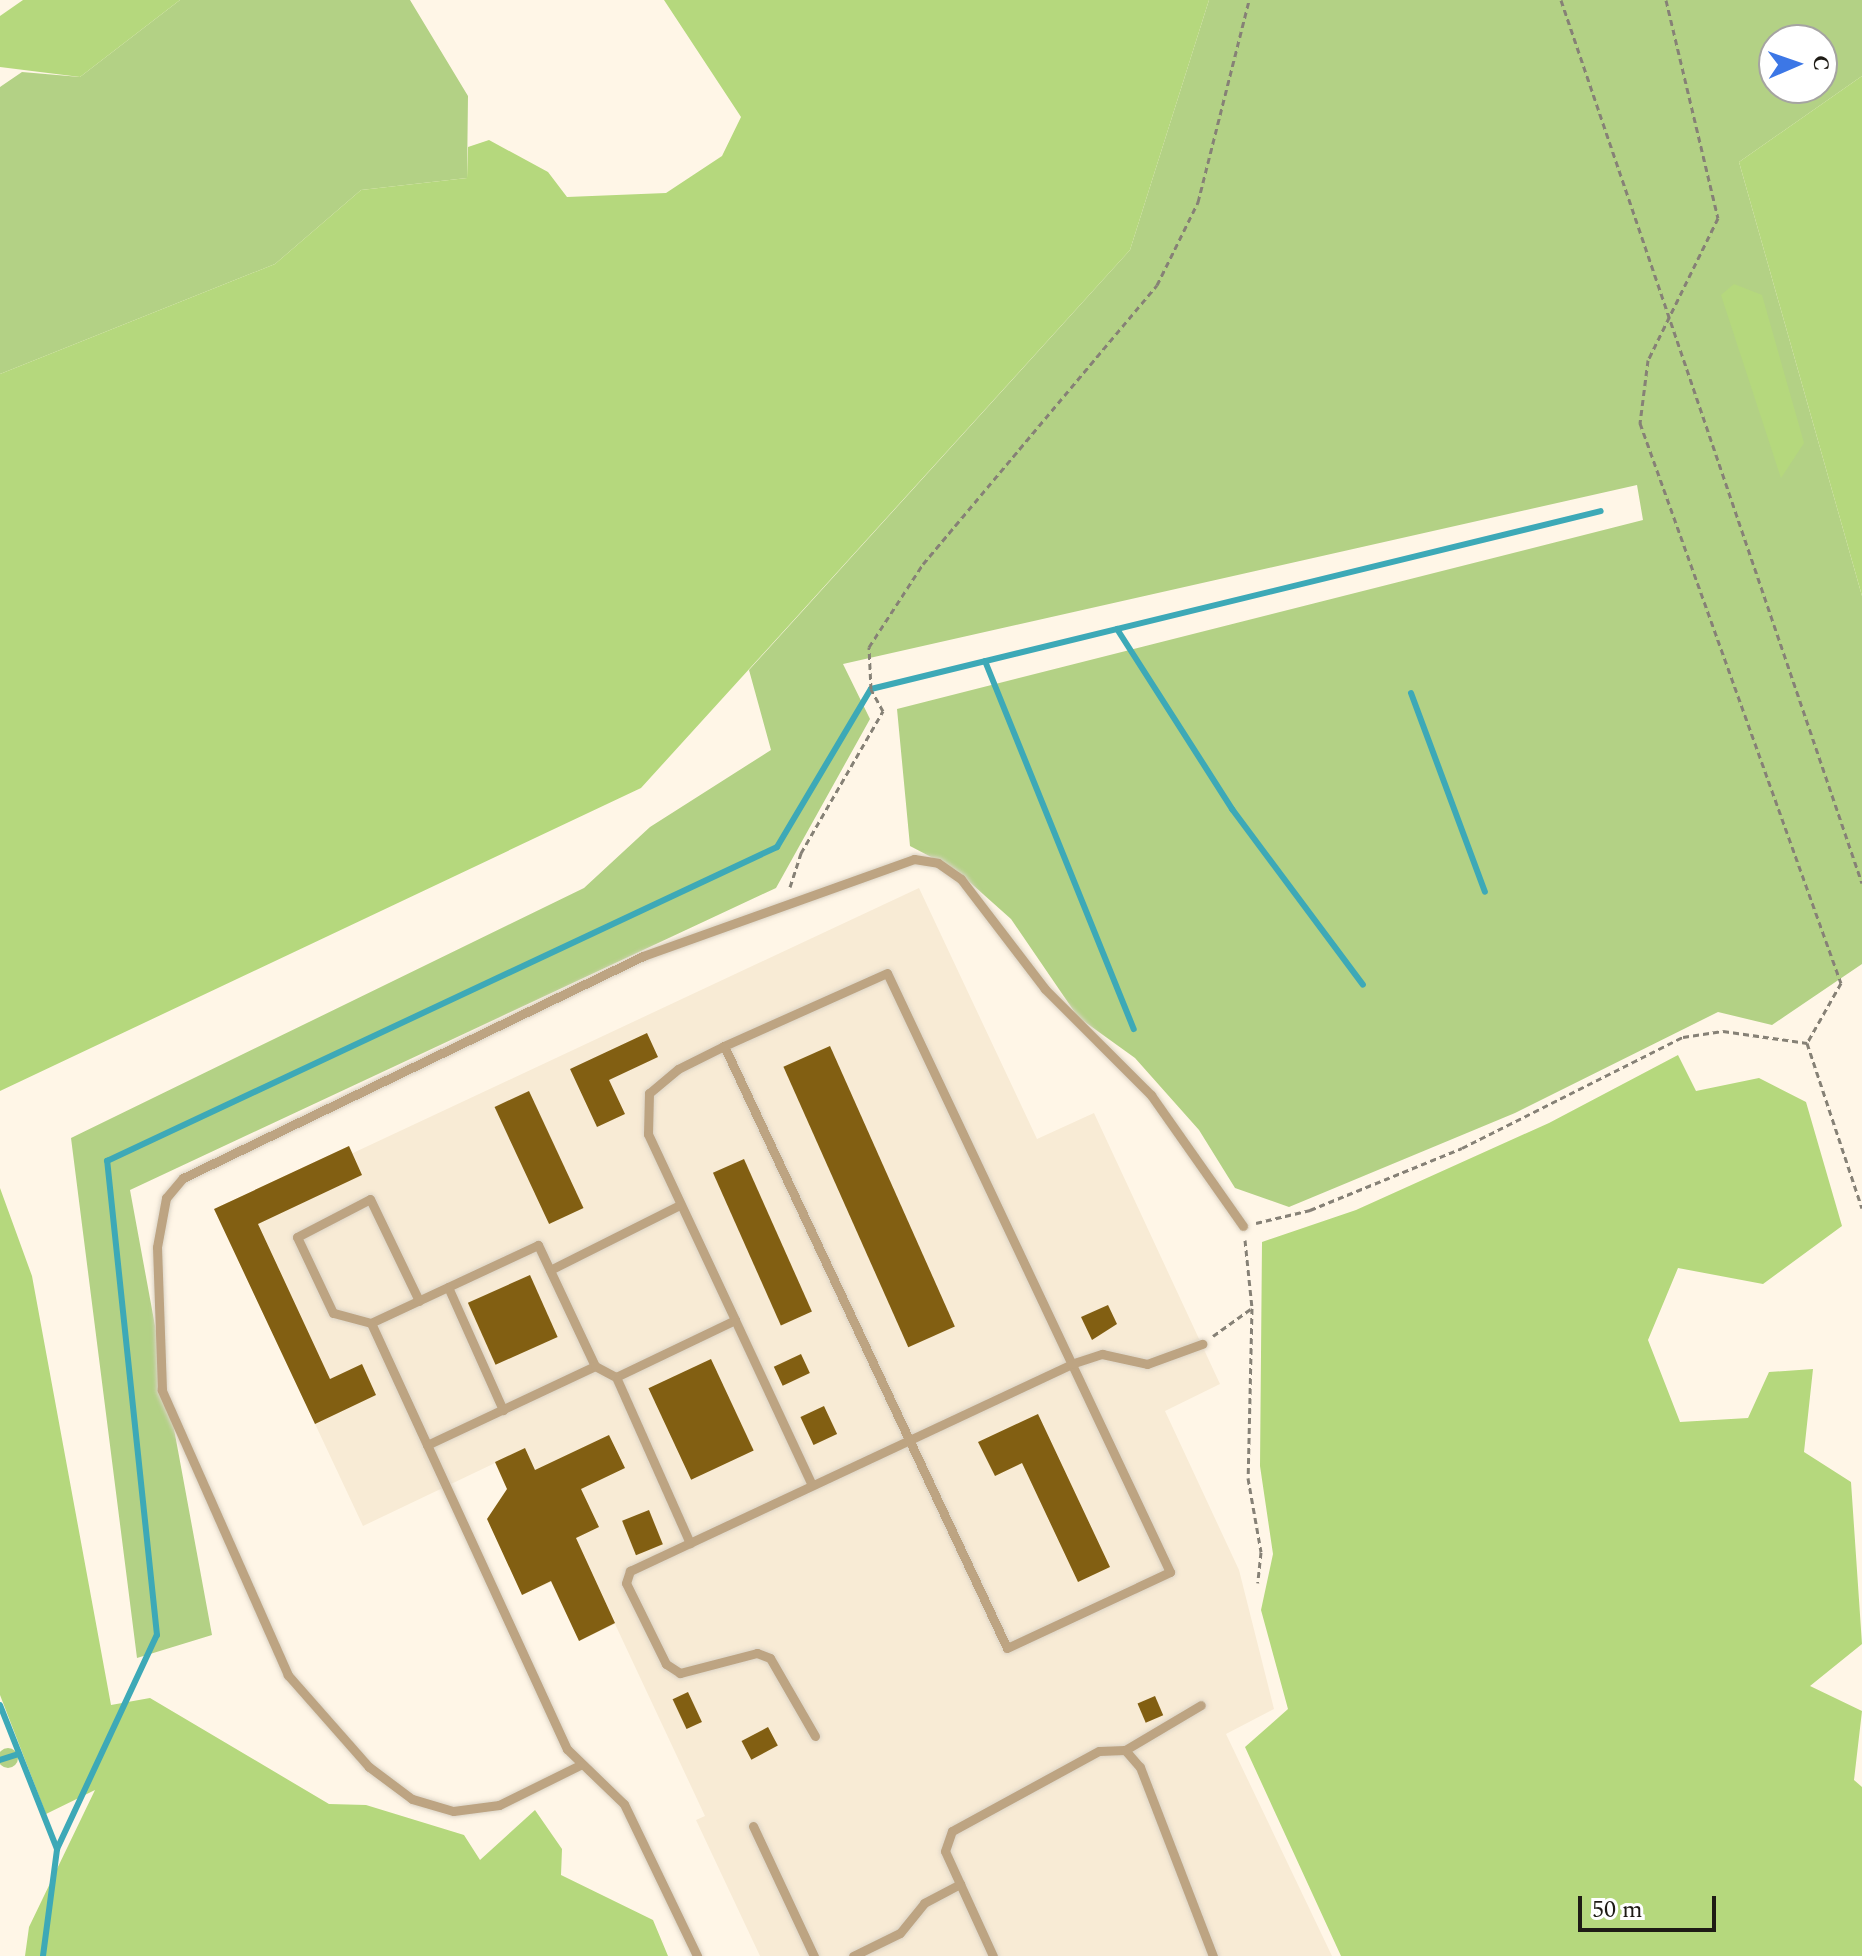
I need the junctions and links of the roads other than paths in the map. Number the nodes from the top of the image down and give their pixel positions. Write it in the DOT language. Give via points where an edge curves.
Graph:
graph roads {
  1 [pos="724,1046"];
  2 [pos="680,1205"];
  3 [pos="1243,1226"];
  4 [pos="550,1270"];
  5 [pos="448,1287"];
  6 [pos="419,1301"];
  7 [pos="735,1320"];
  8 [pos="371,1323"];
  9 [pos="1202,1344"];
  10 [pos="1071,1364"];
  11 [pos="595,1366"];
  12 [pos="616,1377"];
  13 [pos="503,1410"];
  14 [pos="909,1440"];
  15 [pos="427,1445"];
  16 [pos="812,1485"];
  17 [pos="690,1543"];
  18 [pos="1201,1705"];
  19 [pos="815,1736"];
  20 [pos="1125,1750"];
  21 [pos="580,1765"];
  22 [pos="753,1826"];
  23 [pos="960,1884"];
  24 [pos="697,1956"];
  25 [pos="814,1956"];
  26 [pos="853,1956"];
  27 [pos="993,1956"];
  28 [pos="1213,1956"];
  1 -- 2 [label="lane" via="649,1093 648,1134"];
  1 -- 10 [label="lane" via="887,973"];
  1 -- 14 [label="lane"];
  2 -- 4 [label="lane"];
  2 -- 7 [label="lane"];
  3 -- 21 [label="lane" via="1151,1095 1045,989 961,879 938,863 914,859 875,868 783,910 643,956 183,1178 166,1198 154,1310 162,1390 288,1675 369,1767 412,1799 453,1811 499,1805"];
  4 -- 5 [label="lane" via="538,1245"];
  4 -- 11 [label="lane"];
  5 -- 6 [label="lane"];
  5 -- 13 [label="lane"];
  6 -- 8 [label="lane"];
  6 -- 8 [label="lane" via="370,1199 297,1237 333,1313"];
  7 -- 12 [label="lane"];
  7 -- 16 [label="lane"];
  8 -- 15 [label="lane"];
  9 -- 10 [label="lane" via="1147,1364 1102,1354"];
  10 -- 14 [label="lane"];
  10 -- 14 [label="lane" via="1170,1572 1007,1648"];
  11 -- 12 [label="lane"];
  11 -- 13 [label="lane"];
  12 -- 17 [label="lane"];
  13 -- 15 [label="lane"];
  14 -- 16 [label="lane"];
  15 -- 21 [label="lane"];
  16 -- 17 [label="lane"];
  17 -- 19 [label="lane" via="630,1571 626,1583 666,1664 680,1673 757,1653 770,1658"];
  18 -- 20 [label="lane"];
  20 -- 23 [label="lane" via="1099,1751 952,1831 945,1851"];
  20 -- 28 [label="lane" via="1140,1767"];
  21 -- 24 [label="lane" via="624,1804"];
  22 -- 25 [label="lane"];
  23 -- 26 [label="lane" via="924,1903 900,1933"];
  23 -- 27 [label="lane"];
}
